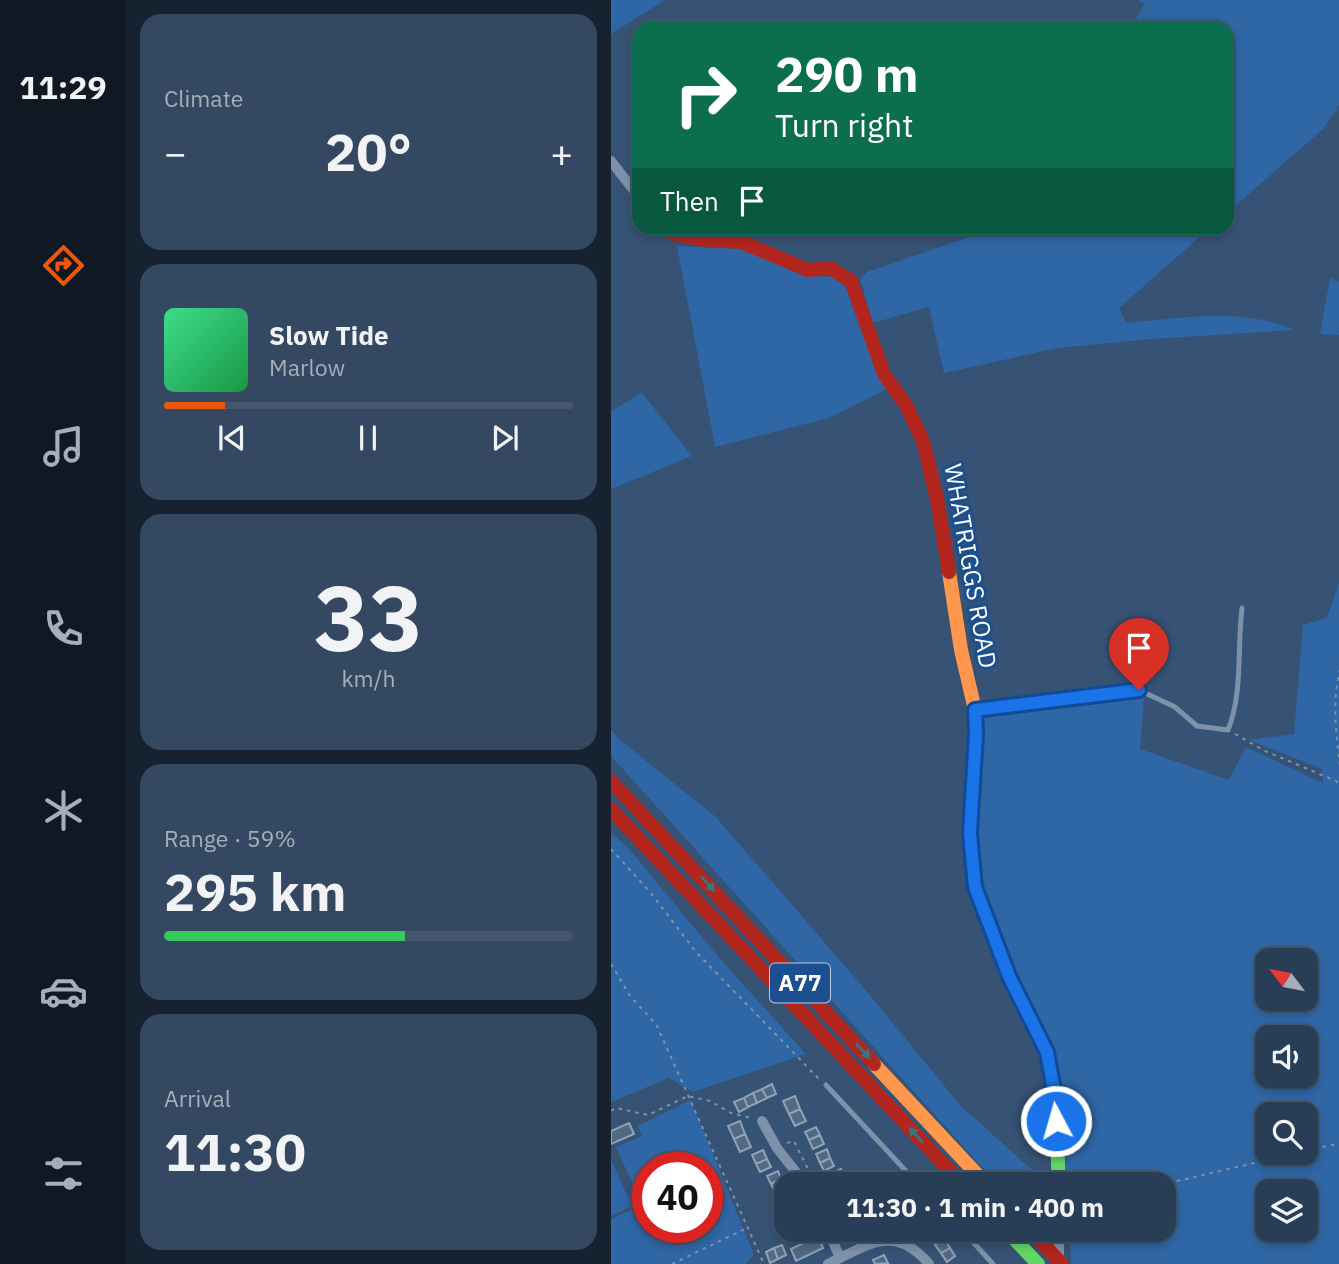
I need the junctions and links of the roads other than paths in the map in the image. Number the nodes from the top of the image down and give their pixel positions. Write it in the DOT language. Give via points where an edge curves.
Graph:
graph roads {
  1 [pos="611,161"];
  2 [pos="632,188"];
  3 [pos="682,235"];
  4 [pos="1242,608"];
  5 [pos="975,710"];
  6 [pos="611,771"];
  7 [pos="611,781"];
  8 [pos="611,812"];
  9 [pos="680,853"];
  10 [pos="826,1085"];
  11 [pos="762,1121"];
  12 [pos="796,1172"];
  13 [pos="907,1172"];
  14 [pos="951,1172"];
  15 [pos="975,1172"];
  16 [pos="1058,1172"];
  17 [pos="833,1242"];
  18 [pos="973,1242"];
  19 [pos="1017,1242"];
  20 [pos="1041,1242"];
  21 [pos="1059,1242"];
  22 [pos="840,1258"];
  23 [pos="828,1264"];
  24 [pos="929,1264"];
  25 [pos="993,1264"];
  26 [pos="1037,1264"];
  27 [pos="1060,1264"];
  1 -- 2 [label="street"];
  3 -- 5 [label="main road, WHATRIGGS ROAD" via="741,242 808,270 830,268 851,281 884,374 923,441"];
  4 -- 5 [label="lane" via="1236,711 1228,730 1197,726 1175,707 1139,690"];
  5 -- 16 [label="main road, WHATRIGGS ROAD" via="970,833 975,887 1009,976 1047,1052 1055,1096"];
  6 -- 9 [label="main road, A77"];
  7 -- 9 [label="main road, A77"];
  14 -- 8 [label="main road, A77, one-way"];
  9 -- 15 [label="main road, A77, one-way"];
  10 -- 13 [label="lane"];
  11 -- 12 [label="street"];
  17 -- 22 [label="street"];
  18 -- 25 [label="lane"];
  19 -- 26 [label="main road"];
  20 -- 27 [label="main road"];
  21 -- 27 [label="street"];
  22 -- 23 [label="street"];
  22 -- 24 [label="street" via="883,1239 913,1247"];
}
